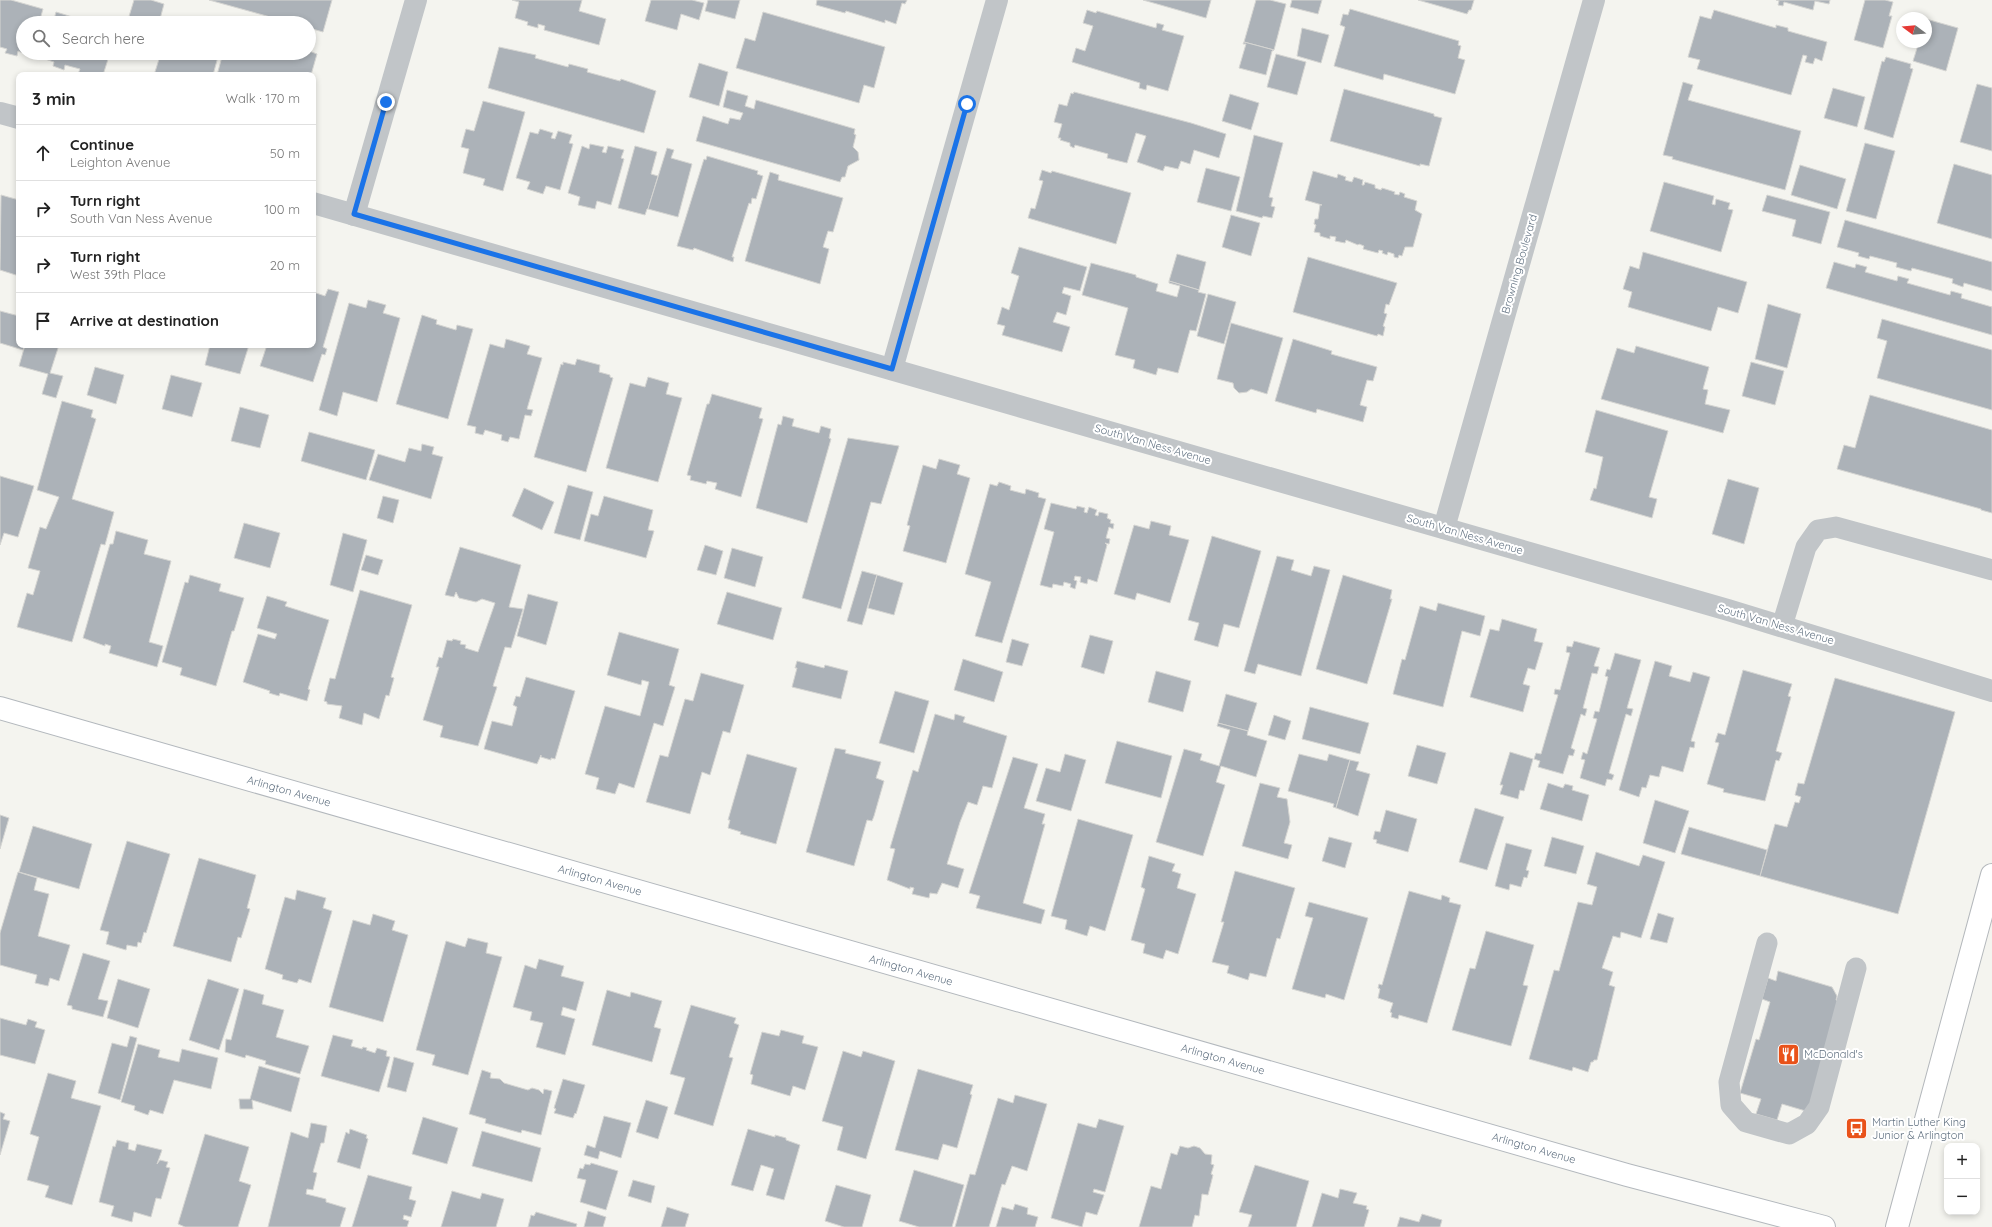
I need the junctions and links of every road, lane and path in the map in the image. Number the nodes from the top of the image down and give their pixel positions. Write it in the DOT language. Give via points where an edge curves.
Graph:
graph roads {
  1 [pos="416,0"];
  2 [pos="997,0"];
  3 [pos="1594,0"];
  4 [pos="0,113"];
  5 [pos="16,117"];
  6 [pos="316,204"];
  7 [pos="354,214"];
  8 [pos="892,369"];
  9 [pos="1444,528"];
  10 [pos="1992,570"];
  11 [pos="1782,626"];
  12 [pos="1992,691"];
  13 [pos="0,708"];
  14 [pos="1992,875"];
  15 [pos="1767,943"];
  16 [pos="1856,968"];
  17 [pos="1824,1227"];
  18 [pos="1897,1227"];
  1 -- 7 [label="street"];
  2 -- 8 [label="street"];
  3 -- 9 [label="street, Browning Boulevard"];
  4 -- 5 [label="street"];
  6 -- 7 [label="street, South Van Ness Avenue"];
  7 -- 8 [label="street, South Van Ness Avenue"];
  8 -- 9 [label="street, South Van Ness Avenue"];
  9 -- 11 [label="street, South Van Ness Avenue"];
  10 -- 11 [label="lane" via="1836,527 1818,530 1806,547"];
  11 -- 12 [label="street, South Van Ness Avenue"];
  13 -- 17 [label="main road, Arlington Avenue" via="1617,1172"];
  14 -- 18 [label="main road"];
  15 -- 16 [label="lane" via="1729,1082 1731,1105 1746,1122 1789,1134 1807,1124 1819,1107"];
}
